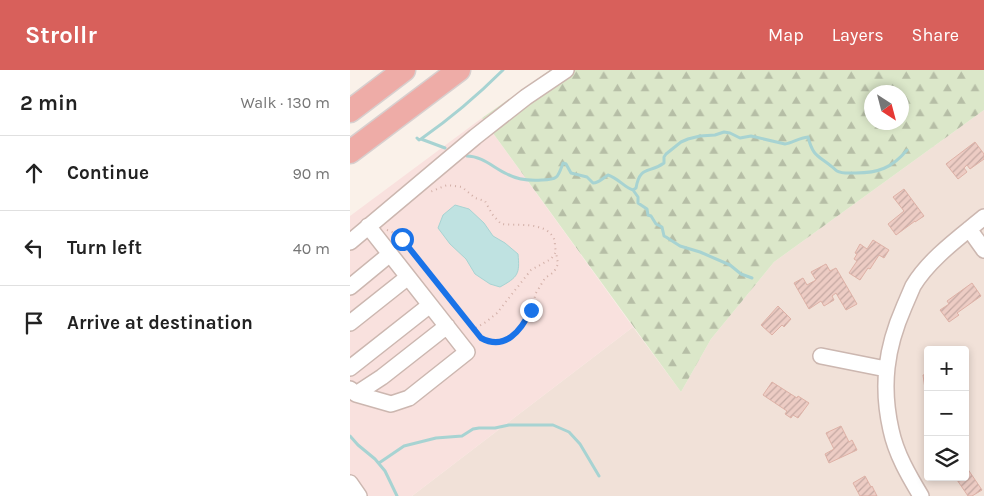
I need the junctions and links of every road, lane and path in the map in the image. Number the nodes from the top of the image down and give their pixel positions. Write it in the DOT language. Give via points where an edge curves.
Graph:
graph roads {
  1 [pos="404,70"];
  2 [pos="459,70"];
  3 [pos="566,70"];
  4 [pos="350,111"];
  5 [pos="350,152"];
  6 [pos="426,194"];
  7 [pos="984,217"];
  8 [pos="368,226"];
  9 [pos="969,229"];
  10 [pos="386,230"];
  11 [pos="350,242"];
  12 [pos="984,250"];
  13 [pos="556,252"];
  14 [pos="390,254"];
  15 [pos="408,277"];
  16 [pos="350,286"];
  17 [pos="430,305"];
  18 [pos="350,323"];
  19 [pos="447,326"];
  20 [pos="474,329"];
  21 [pos="822,356"];
  22 [pos="350,368"];
  23 [pos="886,369"];
  24 [pos="353,392"];
  25 [pos="350,483"];
  26 [pos="359,496"];
  27 [pos="921,496"];
  1 -- 4 [label="highway"];
  2 -- 5 [label="highway"];
  3 -- 8 [label="street" via="482,131"];
  6 -- 13 [label="path" via="447,184 462,187 484,202 501,224 529,224 545,229 554,239"];
  7 -- 9 [label="street"];
  8 -- 11 [label="street"];
  8 -- 14 [label="street"];
  9 -- 12 [label="street"];
  9 -- 23 [label="street" via="947,246 914,286 898,322"];
  10 -- 20 [label="path" via="402,239"];
  13 -- 20 [label="path" via="551,259 531,270 497,313"];
  13 -- 20 [label="path" via="558,264 554,272 545,278 524,324 512,336 502,342 490,343"];
  14 -- 15 [label="street"];
  14 -- 16 [label="street"];
  15 -- 17 [label="street"];
  15 -- 18 [label="street"];
  17 -- 19 [label="street"];
  17 -- 22 [label="street"];
  19 -- 24 [label="street" via="382,377"];
  19 -- 24 [label="street" via="467,352 409,398 391,404"];
  21 -- 23 [label="street"];
  23 -- 27 [label="street" via="886,401 891,432 900,458"];
  25 -- 26 [label="street"];
}
